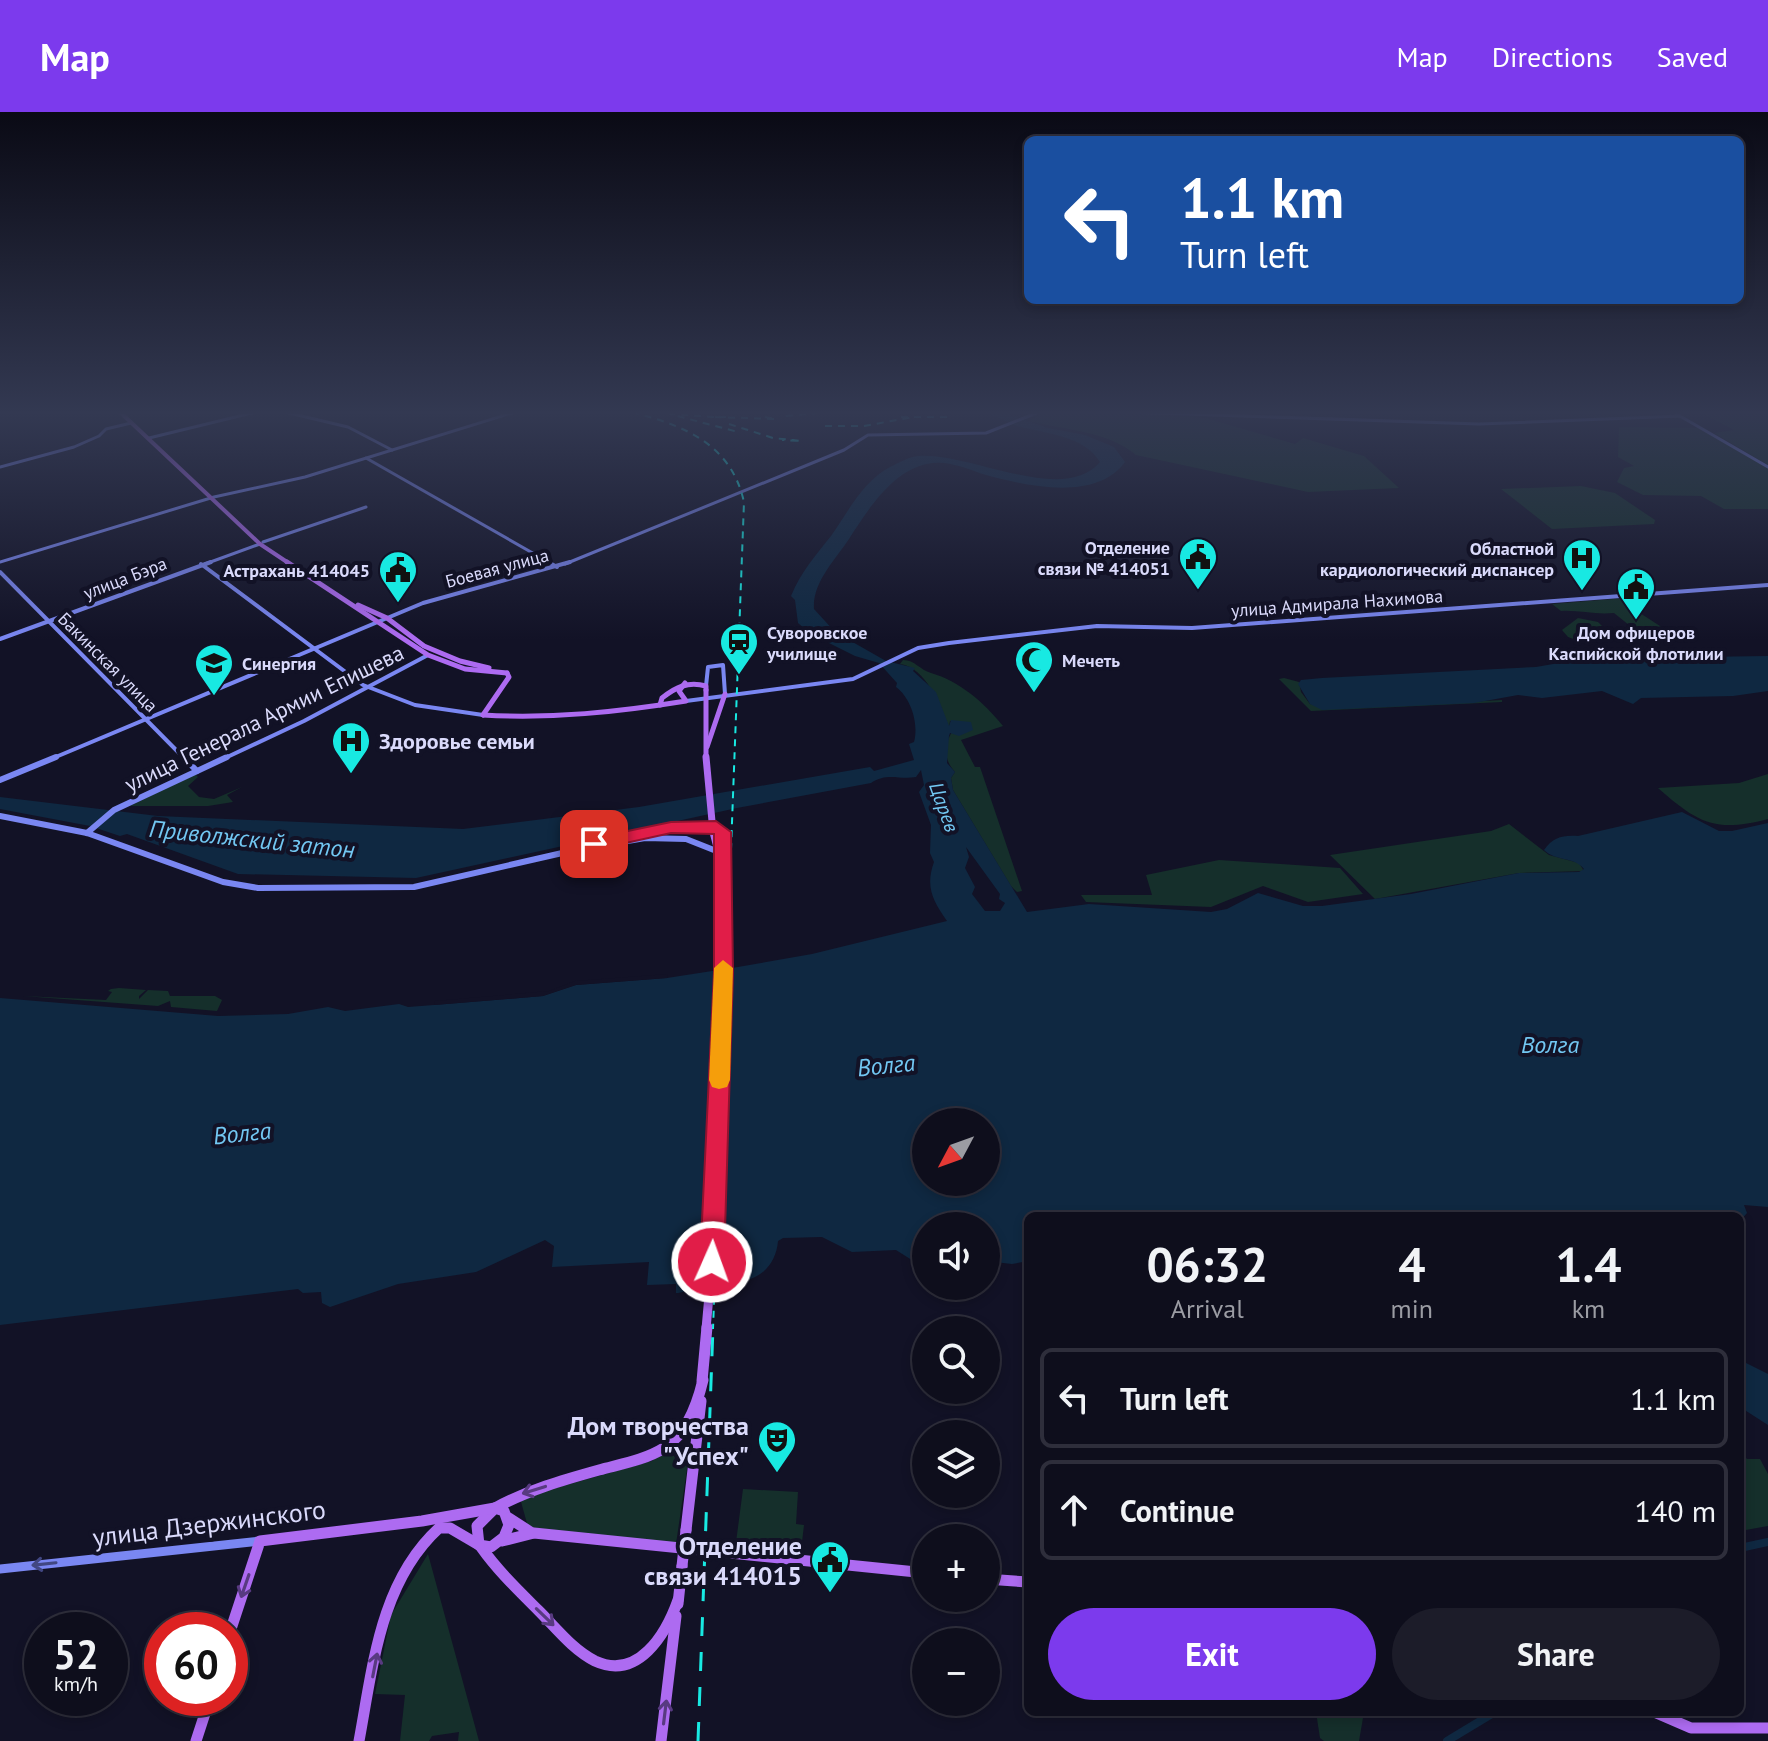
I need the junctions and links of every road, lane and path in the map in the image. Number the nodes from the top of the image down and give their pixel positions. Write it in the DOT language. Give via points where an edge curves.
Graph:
graph roads {
  1 [pos="202,488"];
  2 [pos="261,488"];
  3 [pos="419,488"];
  4 [pos="751,488"];
  5 [pos="212,498"];
  6 [pos="366,507"];
  7 [pos="262,543"];
  8 [pos="0,562"];
  9 [pos="203,563"];
  10 [pos="557,567"];
  11 [pos="0,572"];
  12 [pos="1768,585"];
  13 [pos="368,612"];
  14 [pos="387,618"];
  15 [pos="377,621"];
  16 [pos="48,622"];
  17 [pos="0,639"];
  18 [pos="310,649"];
  19 [pos="435,651"];
  20 [pos="428,655"];
  21 [pos="507,673"];
  22 [pos="685,683"];
  23 [pos="367,688"];
  24 [pos="706,688"];
  25 [pos="725,694"];
  26 [pos="686,698"];
  27 [pos="660,705"];
  28 [pos="483,715"];
  29 [pos="146,718"];
  30 [pos="705,753"];
  31 [pos="197,771"];
  32 [pos="0,780"];
  33 [pos="0,816"];
  34 [pos="90,831"];
  35 [pos="715,841"];
  36 [pos="700,843"];
  37 [pos="571,851"];
  38 [pos="722,854"];
  39 [pos="703,1380"];
  40 [pos="493,1507"];
  41 [pos="509,1518"];
  42 [pos="534,1533"];
  43 [pos="260,1541"];
  44 [pos="500,1542"];
  45 [pos="480,1546"];
  46 [pos="0,1569"];
  47 [pos="912,1572"];
  48 [pos="1000,1580"];
  49 [pos="1024,1582"];
  50 [pos="678,1600"];
  51 [pos="237,1612"];
  52 [pos="204,1716"];
  53 [pos="1663,1716"];
  54 [pos="1768,1728"];
  55 [pos="196,1741"];
  56 [pos="359,1741"];
  57 [pos="661,1741"];
  1 -- 5 [label="main road"];
  2 -- 5 [label="main road"];
  3 -- 10 [label="main road"];
  4 -- 10 [label="main road, Боевая улица"];
  5 -- 7 [label="main road"];
  5 -- 8 [label="main road"];
  6 -- 7 [label="main road, улица Бэра"];
  7 -- 9 [label="main road, улица Бэра"];
  7 -- 13 [label="main road"];
  9 -- 16 [label="main road, улица Бэра"];
  9 -- 18 [label="main road"];
  10 -- 14 [label="main road, Боевая улица" via="435,599"];
  11 -- 16 [label="main road, Бакинская улица"];
  12 -- 25 [label="main road, улица Адмирала Нахимова" via="1192,628 1097,626 927,646 853,679"];
  13 -- 14 [label="main road"];
  13 -- 15 [label="main road"];
  14 -- 15 [label="main road, Боевая улица"];
  14 -- 19 [label="main road"];
  15 -- 18 [label="main road, Боевая улица"];
  15 -- 20 [label="main road"];
  16 -- 17 [label="main road, улица Бэра"];
  16 -- 29 [label="main road, Бакинская улица"];
  18 -- 23 [label="main road"];
  18 -- 29 [label="main road, Боевая улица"];
  19 -- 20 [label="main road"];
  19 -- 21 [label="main road"];
  20 -- 21 [label="main road" via="465,669"];
  20 -- 23 [label="main road, улица Генерала Армии Епишева"];
  21 -- 28 [label="main road"];
  22 -- 24 [label="main road"];
  22 -- 26 [label="main road" via="679,691"];
  22 -- 27 [label="main road"];
  23 -- 28 [label="main road" via="423,707"];
  23 -- 31 [label="main road, улица Генерала Армии Епишева"];
  24 -- 25 [label="main road" via="708,667 723,665"];
  24 -- 30 [label="main road, bridge"];
  25 -- 26 [label="main road, улица Адмирала Нахимова"];
  25 -- 30 [label="main road, bridge"];
  26 -- 27 [label="main road"];
  27 -- 28 [label="main road" via="555,717"];
  29 -- 31 [label="main road, Бакинская улица"];
  29 -- 32 [label="main road, Боевая улица"];
  30 -- 35 [label="main road, bridge"];
  31 -- 34 [label="main road, улица Генерала Армии Епишева" via="114,810"];
  33 -- 34 [label="main road"];
  34 -- 37 [label="main road" via="230,885 258,888 414,887"];
  35 -- 36 [label="main road"];
  35 -- 38 [label="main road"];
  36 -- 37 [label="main road" via="661,837"];
  36 -- 38 [label="main road"];
  37 -- 38 [label="main road" via="671,828 719,827"];
  38 -- 39 [label="main road" via="723,956"];
  39 -- 40 [label="main road, улица Дзержинского, one-way" via="687,1425 664,1449"];
  39 -- 50 [label="main road, bridge"];
  40 -- 41 [label="main road" via="503,1509"];
  40 -- 43 [label="main road, улица Дзержинского"];
  40 -- 45 [label="main road" via="477,1522"];
  41 -- 42 [label="main road"];
  41 -- 44 [label="main road"];
  42 -- 44 [label="main road"];
  42 -- 47 [label="main road"];
  43 -- 46 [label="main road, улица Дзержинского, one-way"];
  43 -- 51 [label="main road, one-way"];
  44 -- 45 [label="main road"];
  45 -- 50 [label="main road, one-way" via="576,1648 598,1663 625,1664 642,1656 665,1633"];
  56 -- 45 [label="main road, one-way" via="385,1612 398,1582 427,1537 444,1527"];
  48 -- 49 [label="main road"];
  57 -- 50 [label="main road, one-way"];
  52 -- 55 [label="main road"];
  53 -- 54 [label="main road" via="1691,1728"];
}
